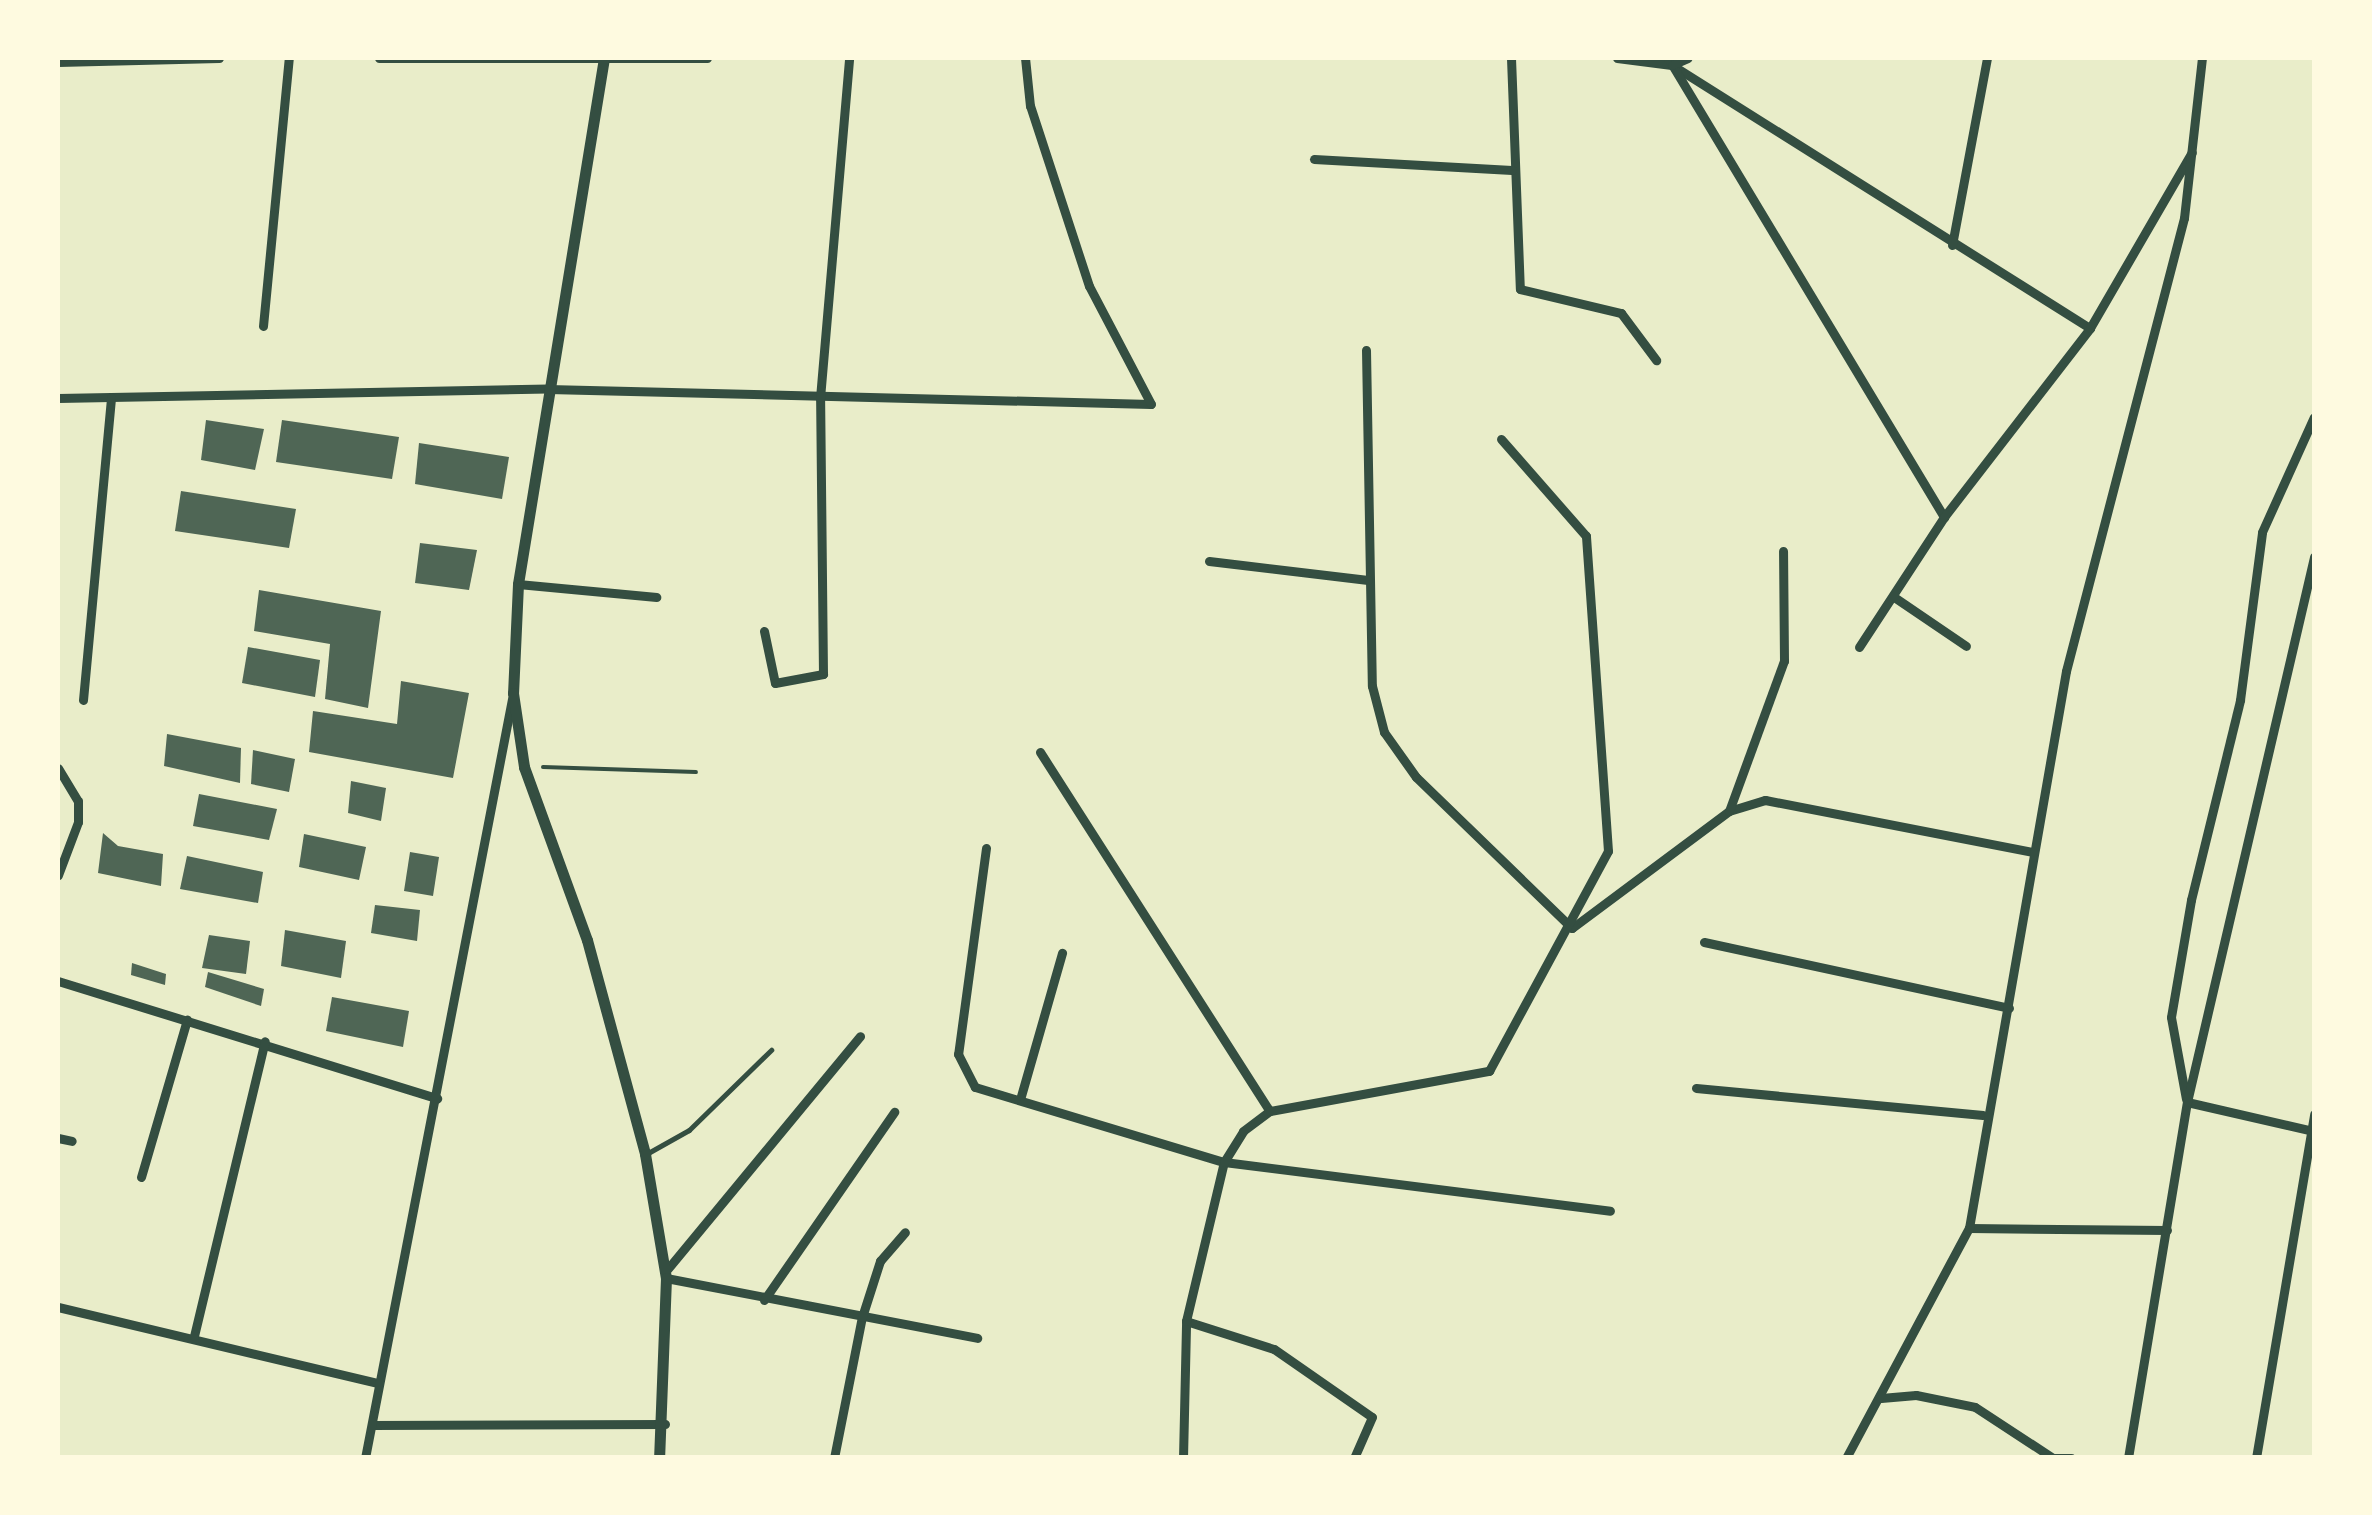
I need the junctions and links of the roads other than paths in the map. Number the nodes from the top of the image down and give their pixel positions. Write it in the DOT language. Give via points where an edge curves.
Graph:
graph roads {
  1 [pos="219,58"];
  2 [pos="289,58"];
  3 [pos="379,58"];
  4 [pos="707,58"];
  5 [pos="849,58"];
  6 [pos="1025,58"];
  7 [pos="1512,58"];
  8 [pos="1616,58"];
  9 [pos="1688,58"];
  10 [pos="1987,58"];
  11 [pos="2202,58"];
  12 [pos="604,60"];
  13 [pos="1670,61"];
  14 [pos="58,62"];
  15 [pos="2195,146"];
  16 [pos="1314,158"];
  17 [pos="1512,170"];
  18 [pos="1952,245"];
  19 [pos="263,326"];
  20 [pos="2090,328"];
  21 [pos="1366,350"];
  22 [pos="1656,360"];
  23 [pos="548,389"];
  24 [pos="111,397"];
  25 [pos="58,398"];
  26 [pos="820,398"];
  27 [pos="2314,417"];
  28 [pos="1501,439"];
  29 [pos="1944,518"];
  30 [pos="1783,552"];
  31 [pos="2314,557"];
  32 [pos="1209,561"];
  33 [pos="1368,580"];
  34 [pos="518,584"];
  35 [pos="656,597"];
  36 [pos="1894,597"];
  37 [pos="764,630"];
  38 [pos="1966,646"];
  39 [pos="1859,647"];
  40 [pos="513,694"];
  41 [pos="83,700"];
  42 [pos="1040,752"];
  43 [pos="58,768"];
  44 [pos="58,782"];
  45 [pos="72,787"];
  46 [pos="1729,811"];
  47 [pos="986,848"];
  48 [pos="2032,852"];
  49 [pos="58,875"];
  50 [pos="1572,928"];
  51 [pos="1704,942"];
  52 [pos="1062,953"];
  53 [pos="58,981"];
  54 [pos="2009,1008"];
  55 [pos="187,1020"];
  56 [pos="860,1036"];
  57 [pos="265,1041"];
  58 [pos="771,1050"];
  59 [pos="1696,1088"];
  60 [pos="1022,1096"];
  61 [pos="437,1098"];
  62 [pos="2187,1102"];
  63 [pos="1270,1111"];
  64 [pos="894,1112"];
  65 [pos="2314,1114"];
  66 [pos="1983,1115"];
  67 [pos="2312,1130"];
  68 [pos="58,1138"];
  69 [pos="72,1141"];
  70 [pos="645,1154"];
  71 [pos="1224,1162"];
  72 [pos="142,1177"];
  73 [pos="1610,1211"];
  74 [pos="1969,1228"];
  75 [pos="2168,1230"];
  76 [pos="905,1232"];
  77 [pos="665,1275"];
  78 [pos="764,1300"];
  79 [pos="58,1307"];
  80 [pos="862,1317"];
  81 [pos="1186,1321"];
  82 [pos="194,1336"];
  83 [pos="977,1338"];
  84 [pos="378,1383"];
  85 [pos="1881,1398"];
  86 [pos="372,1424"];
  87 [pos="666,1424"];
  88 [pos="365,1458"];
  89 [pos="659,1458"];
  90 [pos="834,1458"];
  91 [pos="1184,1458"];
  92 [pos="1354,1458"];
  93 [pos="1846,1458"];
  94 [pos="2054,1458"];
  95 [pos="2072,1458"];
  96 [pos="2128,1458"];
  97 [pos="2256,1458"];
  1 -- 14 [label="street"];
  2 -- 19 [label="street"];
  3 -- 12 [label="street"];
  4 -- 12 [label="street"];
  5 -- 26 [label="street"];
  6 -- 26 [label="street" via="1030,106 1089,286 1151,404"];
  7 -- 17 [label="street"];
  8 -- 13 [label="street"];
  9 -- 13 [label="street"];
  10 -- 18 [label="street"];
  11 -- 15 [label="street"];
  12 -- 23 [label="street"];
  13 -- 18 [label="street"];
  13 -- 29 [label="street"];
  15 -- 20 [label="street"];
  15 -- 48 [label="street" via="2066,672"];
  16 -- 17 [label="street"];
  17 -- 22 [label="street" via="1520,289 1622,312"];
  18 -- 20 [label="street"];
  20 -- 29 [label="street"];
  21 -- 33 [label="street"];
  23 -- 24 [label="street"];
  23 -- 26 [label="street"];
  23 -- 34 [label="street"];
  24 -- 25 [label="street"];
  24 -- 41 [label="street"];
  26 -- 37 [label="street" via="824,660 815,682 775,684"];
  27 -- 62 [label="street" via="2262,532 2240,700 2191,900 2171,1017"];
  28 -- 50 [label="street" via="1586,536 1612,830"];
  29 -- 36 [label="street"];
  30 -- 46 [label="street" via="1784,661"];
  31 -- 62 [label="street"];
  32 -- 33 [label="street"];
  33 -- 50 [label="street" via="1372,686 1384,732 1416,777"];
  34 -- 35 [label="street"];
  34 -- 40 [label="street"];
  36 -- 38 [label="street"];
  36 -- 39 [label="street"];
  40 -- 61 [label="street"];
  40 -- 70 [label="street" via="524,767 593,959"];
  42 -- 63 [label="street"];
  43 -- 45 [label="street"];
  44 -- 45 [label="street"];
  45 -- 49 [label="street" via="78,822"];
  46 -- 48 [label="street" via="1803,802"];
  46 -- 50 [label="street"];
  47 -- 60 [label="street" via="960,1073 975,1087"];
  48 -- 54 [label="street"];
  50 -- 63 [label="street" via="1498,1058 1475,1080"];
  51 -- 54 [label="street"];
  52 -- 60 [label="street"];
  53 -- 55 [label="street"];
  54 -- 66 [label="street"];
  55 -- 57 [label="street"];
  55 -- 72 [label="street"];
  56 -- 77 [label="street"];
  57 -- 61 [label="street"];
  57 -- 82 [label="street"];
  58 -- 70 [label="lane" via="690,1130"];
  59 -- 66 [label="street"];
  60 -- 71 [label="street"];
  61 -- 84 [label="street"];
  62 -- 67 [label="street"];
  62 -- 75 [label="street"];
  63 -- 71 [label="street"];
  64 -- 78 [label="street"];
  65 -- 67 [label="street"];
  66 -- 74 [label="street"];
  67 -- 97 [label="street"];
  68 -- 69 [label="street"];
  70 -- 77 [label="street"];
  71 -- 73 [label="street"];
  71 -- 81 [label="street"];
  74 -- 75 [label="street"];
  74 -- 85 [label="street"];
  75 -- 96 [label="street"];
  76 -- 80 [label="street" via="880,1261"];
  77 -- 78 [label="street"];
  77 -- 87 [label="street"];
  78 -- 80 [label="street"];
  79 -- 82 [label="street"];
  80 -- 83 [label="street"];
  80 -- 90 [label="street"];
  81 -- 91 [label="street"];
  81 -- 92 [label="street" via="1274,1349 1372,1417"];
  82 -- 84 [label="street"];
  84 -- 86 [label="street"];
  85 -- 93 [label="street"];
  85 -- 94 [label="street" via="1916,1394 1976,1407"];
  86 -- 87 [label="street"];
  86 -- 88 [label="street"];
  87 -- 89 [label="street"];
  94 -- 95 [label="street"];
}
